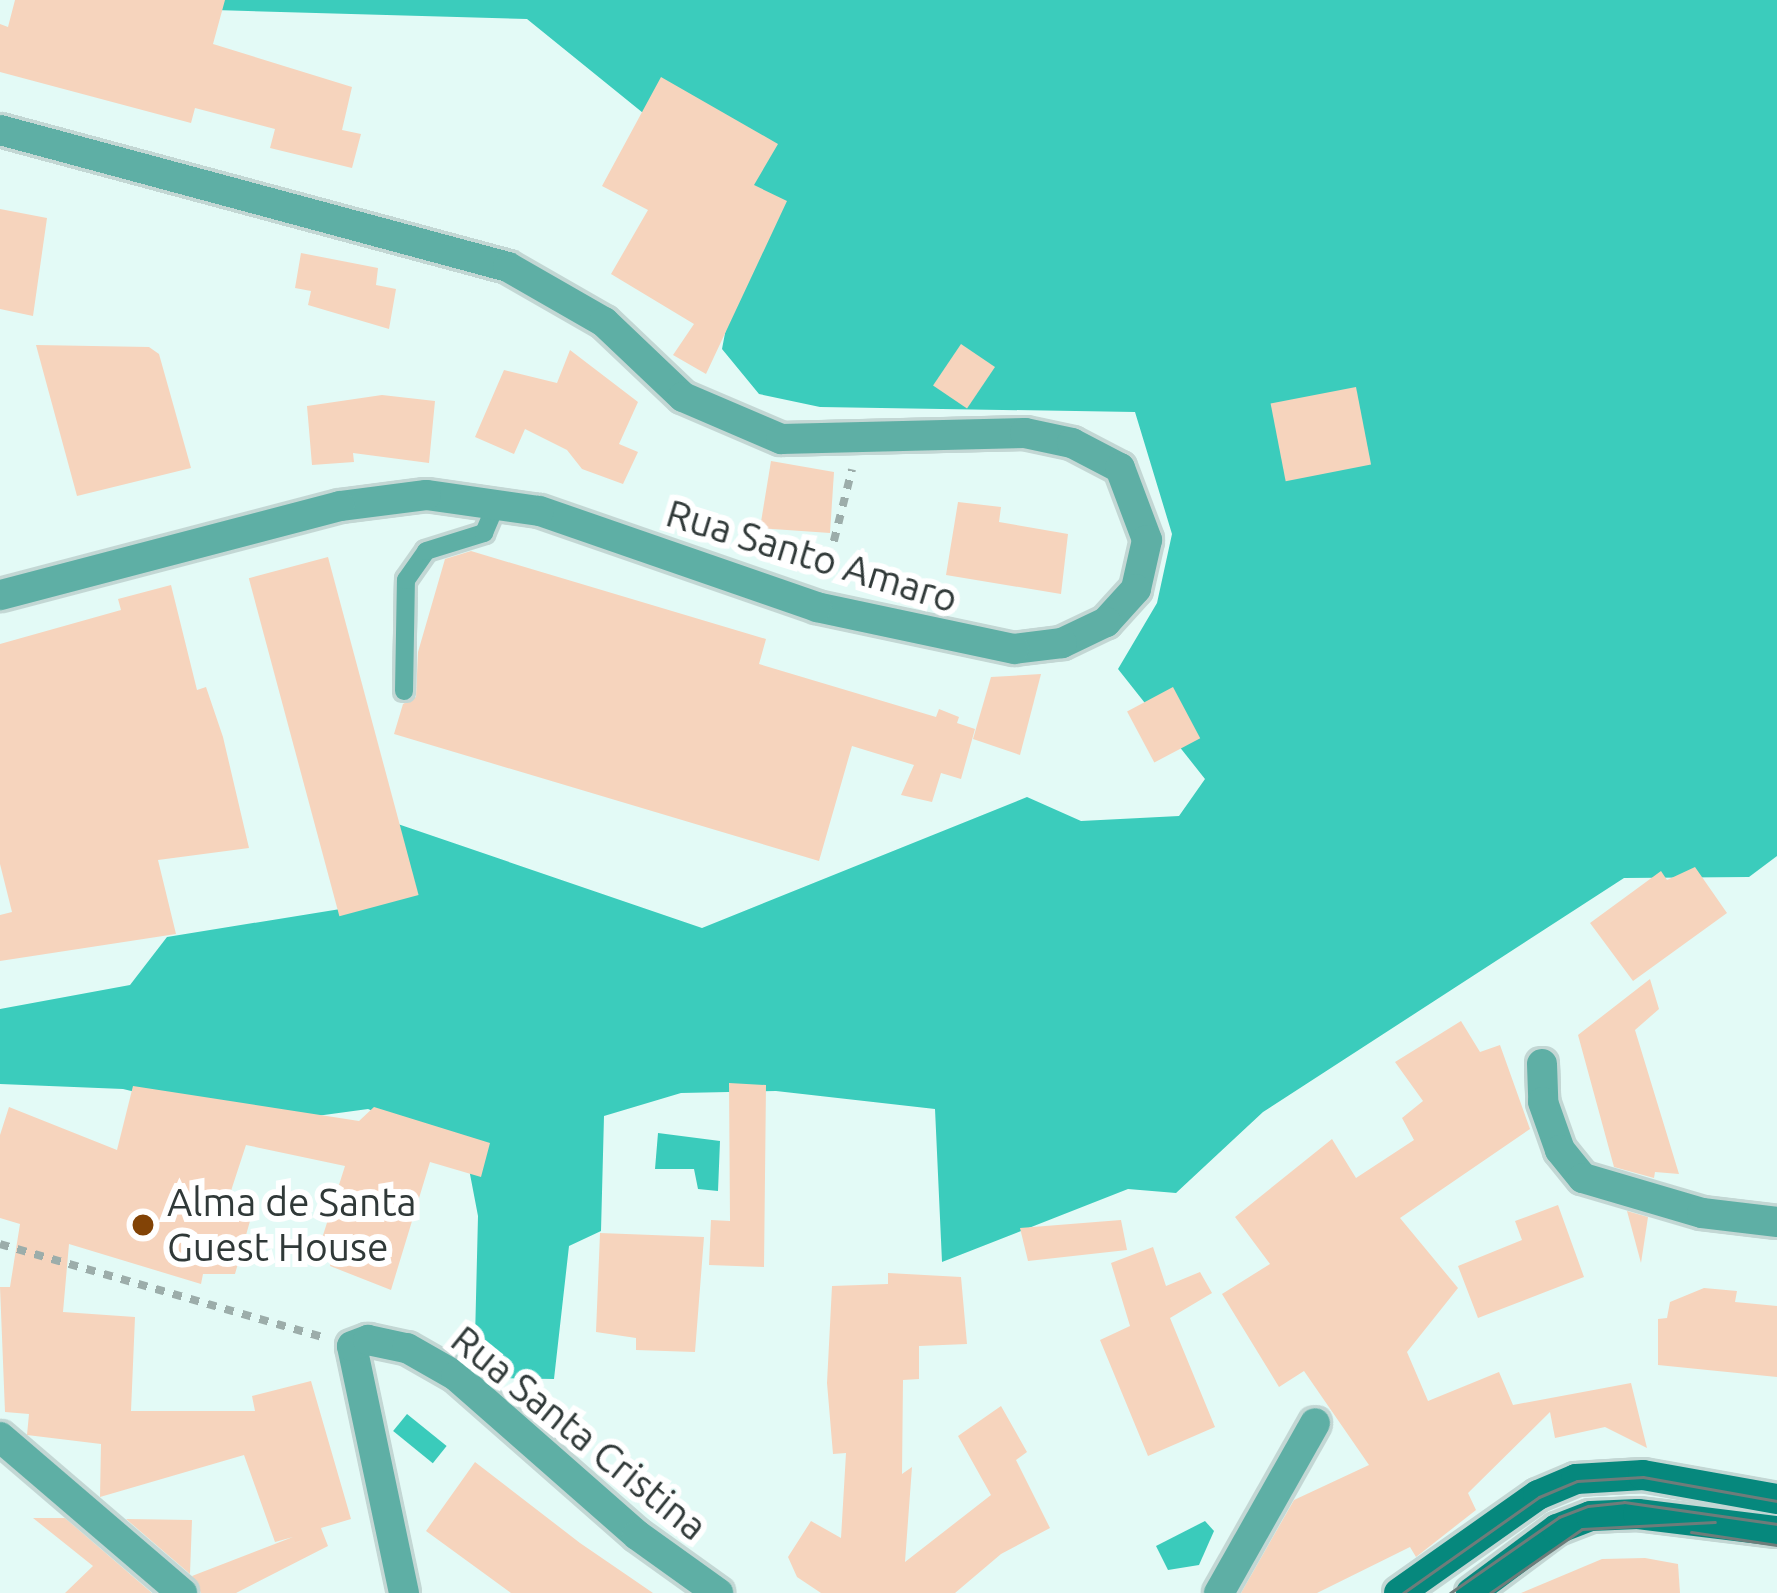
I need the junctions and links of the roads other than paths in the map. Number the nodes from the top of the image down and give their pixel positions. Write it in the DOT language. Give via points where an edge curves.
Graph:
graph roads {
  1 [pos="0,130"];
  2 [pos="496,503"];
  3 [pos="0,595"];
  4 [pos="404,692"];
  5 [pos="1542,1064"];
  6 [pos="1777,1222"];
  7 [pos="1316,1423"];
  8 [pos="0,1437"];
  9 [pos="1777,1499"];
  10 [pos="1770,1532"];
  11 [pos="182,1593"];
  12 [pos="404,1593"];
  13 [pos="718,1593"];
  14 [pos="1220,1593"];
  15 [pos="1400,1593"];
  16 [pos="1471,1593"];
  1 -- 2 [label="street, Rua Santo Amaro" via="508,267 604,322 656,376 727,422 781,439 1025,434 1091,451 1120,468 1147,539 1136,590 1106,622 1062,643 1014,649 817,607 596,528"];
  2 -- 3 [label="street, Rua Santo Amaro" via="426,495 340,506"];
  2 -- 4 [label="lane" via="484,533 426,551 406,580"];
  5 -- 6 [label="street" via="1543,1102 1570,1168 1583,1178 1702,1213"];
  7 -- 14 [label="street"];
  8 -- 11 [label="street"];
  9 -- 15 [label="street" via="1643,1474 1576,1479 1538,1495"];
  10 -- 16 [label="street" via="1638,1514 1591,1516 1557,1529"];
  12 -- 13 [label="street, Rua Santa Cristina" via="352,1346 388,1342 456,1376 637,1534"];
}
